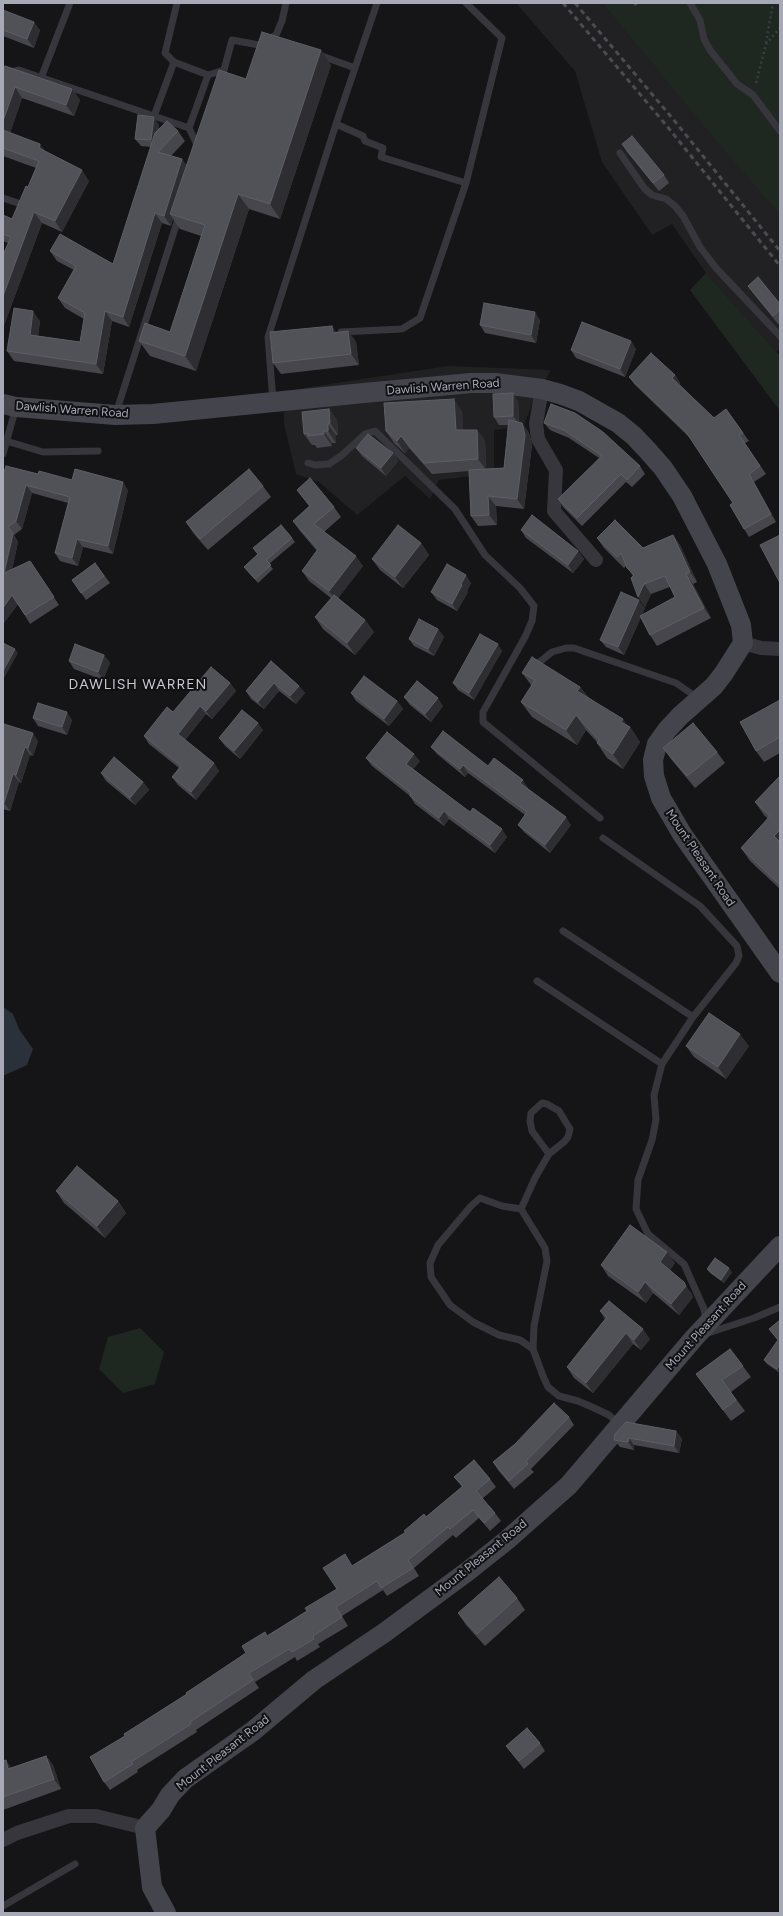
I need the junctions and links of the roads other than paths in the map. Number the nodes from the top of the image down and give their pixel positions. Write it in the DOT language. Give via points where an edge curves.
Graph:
graph roads {
  1 [pos="70,3"];
  2 [pos="177,3"];
  3 [pos="286,3"];
  4 [pos="377,3"];
  5 [pos="466,3"];
  6 [pos="690,3"];
  7 [pos="313,53"];
  8 [pos="174,62"];
  9 [pos="355,68"];
  10 [pos="3,74"];
  11 [pos="208,75"];
  12 [pos="41,78"];
  13 [pos="154,116"];
  14 [pos="336,124"];
  15 [pos="189,128"];
  16 [pos="780,131"];
  17 [pos="620,153"];
  18 [pos="198,159"];
  19 [pos="466,183"];
  20 [pos="3,198"];
  21 [pos="24,205"];
  22 [pos="181,212"];
  23 [pos="331,333"];
  24 [pos="276,336"];
  25 [pos="780,336"];
  26 [pos="268,337"];
  27 [pos="542,389"];
  28 [pos="274,403"];
  29 [pos="10,405"];
  30 [pos="116,415"];
  31 [pos="5,441"];
  32 [pos="98,451"];
  33 [pos="3,454"];
  34 [pos="308,463"];
  35 [pos="596,560"];
  36 [pos="743,643"];
  37 [pos="780,649"];
  38 [pos="536,665"];
  39 [pos="699,699"];
  40 [pos="600,818"];
  41 [pos="603,838"];
  42 [pos="563,931"];
  43 [pos="780,973"];
  44 [pos="537,981"];
  45 [pos="693,1017"];
  46 [pos="662,1064"];
  47 [pos="548,1154"];
  48 [pos="521,1210"];
  49 [pos="780,1246"];
  50 [pos="780,1307"];
  51 [pos="700,1331"];
  52 [pos="533,1349"];
  53 [pos="619,1424"];
  54 [pos="145,1828"];
  55 [pos="3,1840"];
  56 [pos="74,1864"];
  57 [pos="3,1906"];
  58 [pos="166,1913"];
  1 -- 12 [label="lane"];
  2 -- 8 [label="lane" via="165,53"];
  3 -- 11 [label="lane" via="275,40 259,45 232,40 224,70"];
  4 -- 9 [label="lane"];
  5 -- 19 [label="lane" via="502,38"];
  6 -- 16 [label="lane" via="700,20 704,39 710,50 737,84 753,96"];
  7 -- 9 [label="lane"];
  8 -- 11 [label="lane"];
  8 -- 13 [label="lane"];
  9 -- 14 [label="lane"];
  10 -- 12 [label="lane" via="19,70"];
  11 -- 15 [label="lane"];
  12 -- 13 [label="lane"];
  13 -- 15 [label="lane"];
  14 -- 19 [label="lane" via="382,148 381,158"];
  14 -- 26 [label="lane"];
  15 -- 18 [label="lane" via="200,151"];
  17 -- 25 [label="lane" via="644,188 675,206 716,268"];
  19 -- 23 [label="lane" via="420,318 402,329"];
  20 -- 21 [label="lane"];
  22 -- 30 [label="lane"];
  24 -- 26 [label="lane"];
  26 -- 28 [label="lane"];
  27 -- 28 [label="street, Dawlish Warren Road" via="495,382 471,383"];
  27 -- 35 [label="street" via="536,424 538,439 556,470 554,511"];
  27 -- 36 [label="street, Dawlish Warren Road" via="579,401 618,423 634,436 663,468 699,526 717,564 738,612"];
  28 -- 30 [label="street, Dawlish Warren Road" via="176,413"];
  29 -- 30 [label="street, Dawlish Warren Road"];
  29 -- 31 [label="lane"];
  31 -- 32 [label="lane" via="43,452"];
  31 -- 33 [label="lane"];
  34 -- 40 [label="lane" via="329,464 365,434 376,431 455,509 485,555 520,588 534,606 532,621 526,637 482,712 483,722"];
  36 -- 37 [label="street" via="761,648"];
  36 -- 39 [label="street, Mount Pleasant Road" via="714,686"];
  38 -- 39 [label="lane" via="552,652 574,648 676,683"];
  39 -- 43 [label="street, Mount Pleasant Road" via="667,730 657,744 653,760 654,776 661,798 682,834"];
  41 -- 45 [label="lane" via="700,906 736,946 739,956 736,963"];
  42 -- 45 [label="lane"];
  44 -- 46 [label="lane"];
  45 -- 46 [label="lane"];
  46 -- 51 [label="lane" via="654,1095 656,1120 638,1180 636,1209 648,1234 684,1264 704,1309"];
  47 -- 47 [label="lane" via="564,1142 570,1129 559,1111 542,1103 531,1113 530,1121 532,1131"];
  47 -- 48 [label="lane"];
  48 -- 52 [label="lane" via="545,1248 547,1261 534,1326"];
  48 -- 52 [label="lane" via="480,1198 438,1245 430,1263 431,1277 450,1305 473,1322 499,1335 520,1340"];
  49 -- 51 [label="street, Mount Pleasant Road"];
  50 -- 51 [label="lane" via="754,1318"];
  51 -- 53 [label="street, Mount Pleasant Road"];
  52 -- 53 [label="lane" via="548,1387 559,1396 578,1400 609,1415"];
  53 -- 54 [label="street, Mount Pleasant Road" via="569,1485 507,1540 384,1633 314,1680 253,1731 185,1780"];
  54 -- 55 [label="street" via="96,1816 69,1816"];
  54 -- 58 [label="street" via="152,1887"];
  56 -- 57 [label="lane"];
}
